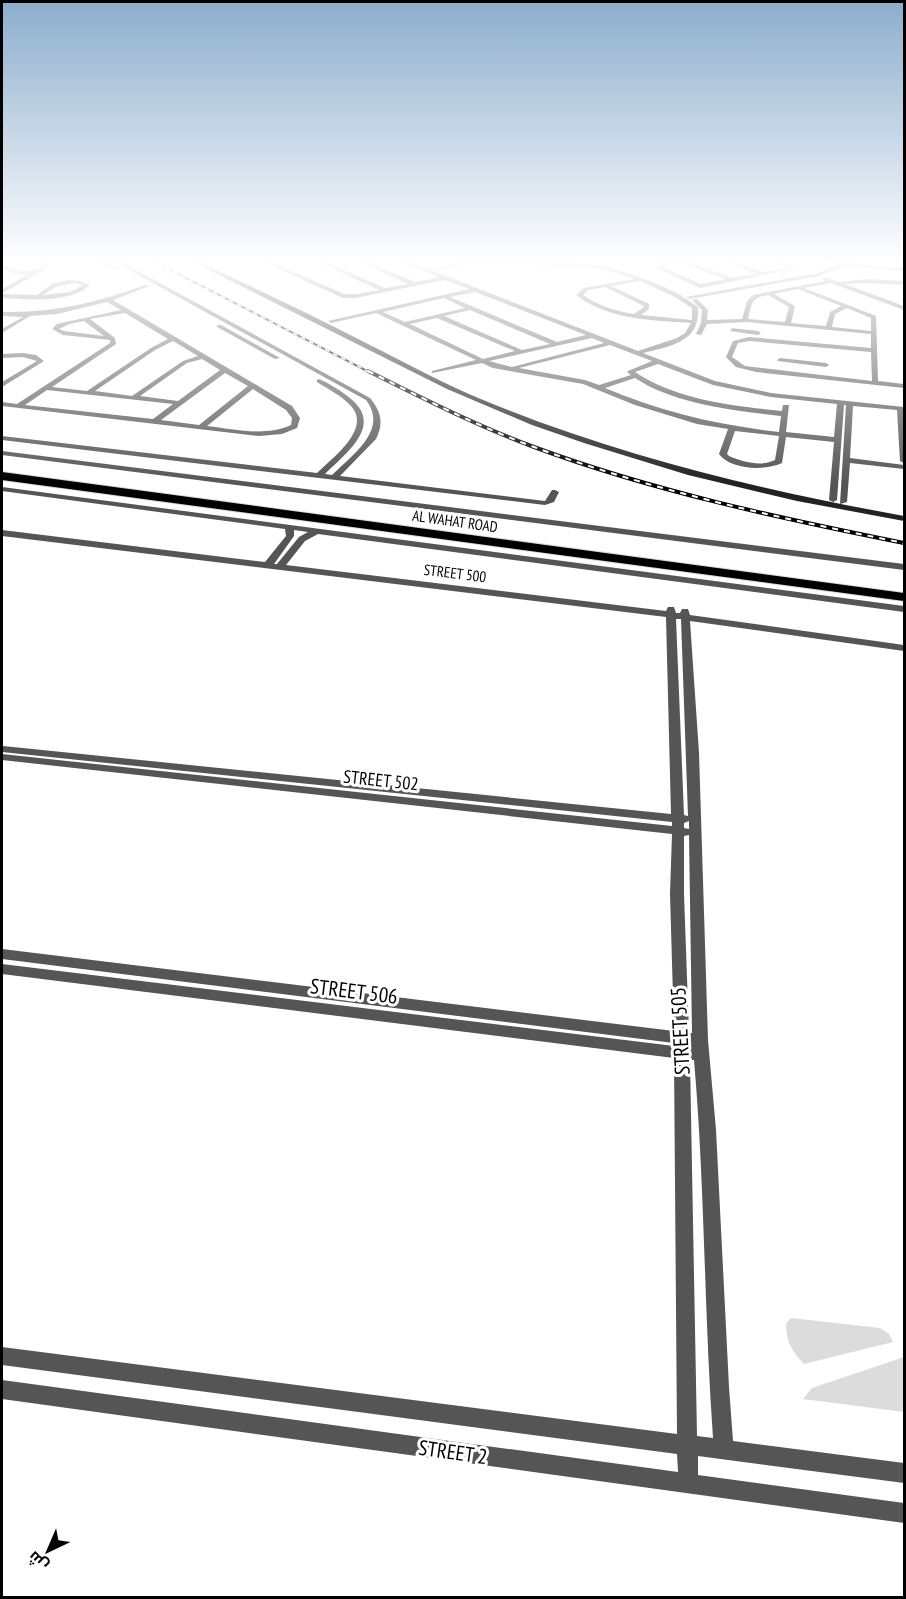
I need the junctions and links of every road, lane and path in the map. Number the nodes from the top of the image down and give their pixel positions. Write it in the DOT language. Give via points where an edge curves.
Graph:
graph roads {
  1 [pos="875,333"];
  2 [pos="68,334"];
  3 [pos="106,334"];
  4 [pos="163,334"];
  5 [pos="234,334"];
  6 [pos="250,334"];
  7 [pos="342,334"];
  8 [pos="357,334"];
  9 [pos="423,334"];
  10 [pos="480,334"];
  11 [pos="531,334"];
  12 [pos="585,334"];
  13 [pos="596,334"];
  14 [pos="688,334"];
  15 [pos="698,334"];
  16 [pos="762,334"];
  17 [pos="591,336"];
  18 [pos="113,339"];
  19 [pos="172,339"];
  20 [pos="784,342"];
  21 [pos="610,343"];
  22 [pos="556,344"];
  23 [pos="828,346"];
  24 [pos="874,347"];
  25 [pos="522,352"];
  26 [pos="645,353"];
  27 [pos="2,356"];
  28 [pos="202,357"];
  29 [pos="780,360"];
  30 [pos="481,362"];
  31 [pos="657,362"];
  32 [pos="826,365"];
  33 [pos="508,369"];
  34 [pos="224,370"];
  35 [pos="434,372"];
  36 [pos="776,374"];
  37 [pos="636,376"];
  38 [pos="824,378"];
  39 [pos="875,384"];
  40 [pos="2,385"];
  41 [pos="464,386"];
  42 [pos="251,387"];
  43 [pos="600,387"];
  44 [pos="904,387"];
  45 [pos="46,388"];
  46 [pos="454,389"];
  47 [pos="88,393"];
  48 [pos="787,397"];
  49 [pos="133,398"];
  50 [pos="818,399"];
  51 [pos="180,403"];
  52 [pos="841,403"];
  53 [pos="2,404"];
  54 [pos="850,404"];
  55 [pos="18,406"];
  56 [pos="903,408"];
  57 [pos="785,414"];
  58 [pos="154,422"];
  59 [pos="903,425"];
  60 [pos="200,428"];
  61 [pos="732,428"];
  62 [pos="2,431"];
  63 [pos="782,434"];
  64 [pos="2,438"];
  65 [pos="838,440"];
  66 [pos="904,446"];
  67 [pos="2,453"];
  68 [pos="171,458"];
  69 [pos="846,460"];
  70 [pos="904,461"];
  71 [pos="205,462"];
  72 [pos="2,466"];
  73 [pos="904,467"];
  74 [pos="156,472"];
  75 [pos="321,474"];
  76 [pos="2,476"];
  77 [pos="189,476"];
  78 [pos="337,476"];
  79 [pos="2,489"];
  80 [pos="555,492"];
  81 [pos="833,500"];
  82 [pos="843,502"];
  83 [pos="252,510"];
  84 [pos="904,512"];
  85 [pos="904,519"];
  86 [pos="289,526"];
  87 [pos="2,528"];
  88 [pos="318,530"];
  89 [pos="2,533"];
  90 [pos="102,543"];
  91 [pos="269,563"];
  92 [pos="281,565"];
  93 [pos="904,567"];
  94 [pos="904,586"];
  95 [pos="904,597"];
  96 [pos="904,609"];
  97 [pos="678,613"];
  98 [pos="904,642"];
  99 [pos="904,648"];
  100 [pos="2,748"];
  101 [pos="2,757"];
  102 [pos="65,758"];
  103 [pos="678,825"];
  104 [pos="695,827"];
  105 [pos="2,954"];
  106 [pos="2,969"];
  107 [pos="682,1045"];
  108 [pos="700,1048"];
  109 [pos="2,1356"];
  110 [pos="2,1390"];
  111 [pos="688,1445"];
  112 [pos="724,1450"];
  113 [pos="904,1473"];
  114 [pos="688,1484"];
  115 [pos="904,1513"];
  1 -- 24 [label="street"];
  2 -- 18 [label="street"];
  3 -- 18 [label="street"];
  4 -- 19 [label="street"];
  5 -- 75 [label="street" via="341,393 362,414 361,430"];
  6 -- 78 [label="street" via="357,392 374,406 379,421 373,437"];
  7 -- 46 [label="street"];
  8 -- 35 [label="street"];
  9 -- 30 [label="street"];
  10 -- 25 [label="street"];
  11 -- 22 [label="street"];
  12 -- 17 [label="street"];
  13 -- 26 [label="street"];
  14 -- 26 [label="street"];
  15 -- 26 [label="street" via="690,341"];
  16 -- 24 [label="street"];
  17 -- 21 [label="street"];
  17 -- 22 [label="street"];
  18 -- 45 [label="street" via="110,347"];
  19 -- 28 [label="street"];
  19 -- 47 [label="street"];
  20 -- 23 [label="street"];
  20 -- 29 [label="street"];
  20 -- 36 [label="street" via="738,340 729,355 741,367"];
  21 -- 31 [label="street"];
  21 -- 33 [label="street"];
  22 -- 25 [label="street"];
  23 -- 24 [label="street"];
  23 -- 32 [label="street"];
  24 -- 39 [label="street"];
  25 -- 30 [label="street"];
  26 -- 50 [label="street" via="734,386"];
  27 -- 40 [label="street" via="37,357 41,361"];
  28 -- 34 [label="street"];
  28 -- 49 [label="street" via="185,362"];
  29 -- 32 [label="street"];
  29 -- 36 [label="street"];
  30 -- 33 [label="street"];
  30 -- 35 [label="street"];
  31 -- 37 [label="street" via="631,371"];
  31 -- 48 [label="street" via="713,383"];
  32 -- 38 [label="street"];
  33 -- 43 [label="street" via="567,377"];
  34 -- 42 [label="street"];
  34 -- 51 [label="street"];
  35 -- 41 [label="street"];
  36 -- 38 [label="street"];
  37 -- 43 [label="street"];
  37 -- 57 [label="street" via="710,402"];
  38 -- 39 [label="street"];
  39 -- 44 [label="street"];
  41 -- 46 [label="street"];
  41 -- 81 [label="street" via="548,420 665,459"];
  42 -- 60 [label="street"];
  42 -- 60 [label="street" via="289,408 296,418 294,426 272,433"];
  43 -- 61 [label="street" via="660,412"];
  45 -- 47 [label="street"];
  45 -- 55 [label="street"];
  46 -- 85 [label="street" via="538,424 658,463"];
  47 -- 49 [label="street"];
  48 -- 50 [label="street"];
  48 -- 57 [label="street"];
  49 -- 51 [label="street"];
  50 -- 52 [label="street"];
  50 -- 56 [label="street"];
  51 -- 58 [label="street"];
  52 -- 54 [label="street"];
  52 -- 65 [label="street"];
  53 -- 55 [label="street"];
  54 -- 56 [label="street"];
  54 -- 69 [label="street"];
  55 -- 58 [label="street"];
  56 -- 59 [label="street"];
  57 -- 63 [label="street"];
  58 -- 60 [label="street"];
  59 -- 66 [label="street"];
  61 -- 63 [label="street"];
  61 -- 63 [label="street" via="724,456 759,465 779,461"];
  62 -- 75 [label="street"];
  63 -- 65 [label="street"];
  64 -- 68 [label="street"];
  65 -- 81 [label="street"];
  66 -- 70 [label="street"];
  67 -- 74 [label="street, AL WAHAT ROAD"];
  68 -- 71 [label="street"];
  68 -- 74 [label="street" via="167,467"];
  69 -- 73 [label="street"];
  69 -- 82 [label="street"];
  71 -- 75 [label="street"];
  71 -- 77 [label="street" via="189,468"];
  72 -- 94 [label="highway, AL WAHAT ROAD"];
  74 -- 77 [label="street, AL WAHAT ROAD"];
  75 -- 78 [label="street"];
  76 -- 83 [label="highway, AL WAHAT ROAD"];
  77 -- 93 [label="street, AL WAHAT ROAD"];
  78 -- 80 [label="street" via="544,503"];
  79 -- 86 [label="street, AL WAHAT ROAD"];
  81 -- 82 [label="street"];
  82 -- 84 [label="street"];
  83 -- 86 [label="highway"];
  83 -- 95 [label="highway, AL WAHAT ROAD"];
  86 -- 88 [label="street, AL WAHAT ROAD"];
  86 -- 91 [label="street" via="290,536"];
  87 -- 90 [label="street, STREET 500"];
  88 -- 92 [label="street" via="302,539"];
  88 -- 96 [label="street, AL WAHAT ROAD"];
  89 -- 90 [label="street, STREET 500"];
  90 -- 91 [label="street, STREET 500"];
  91 -- 92 [label="street, STREET 500"];
  92 -- 97 [label="street, STREET 500"];
  97 -- 98 [label="street, STREET 500"];
  97 -- 99 [label="street, STREET 500"];
  97 -- 103 [label="street, STREET 505"];
  97 -- 104 [label="street, STREET 505"];
  100 -- 102 [label="street"];
  101 -- 102 [label="street"];
  102 -- 103 [label="street, STREET 502"];
  103 -- 104 [label="street, STREET 502"];
  103 -- 107 [label="street, STREET 505"];
  104 -- 108 [label="street, STREET 505"];
  105 -- 107 [label="street, STREET 506"];
  106 -- 107 [label="street, STREET 506"];
  107 -- 108 [label="street, STREET 506"];
  107 -- 111 [label="street, STREET 505"];
  108 -- 112 [label="street, STREET 505" via="708,1130"];
  109 -- 111 [label="street, STREET 2"];
  110 -- 114 [label="street, STREET 2"];
  111 -- 112 [label="street, STREET 2"];
  111 -- 114 [label="street, STREET 505"];
  112 -- 113 [label="street, STREET 2"];
  114 -- 115 [label="street, STREET 2"];
}
